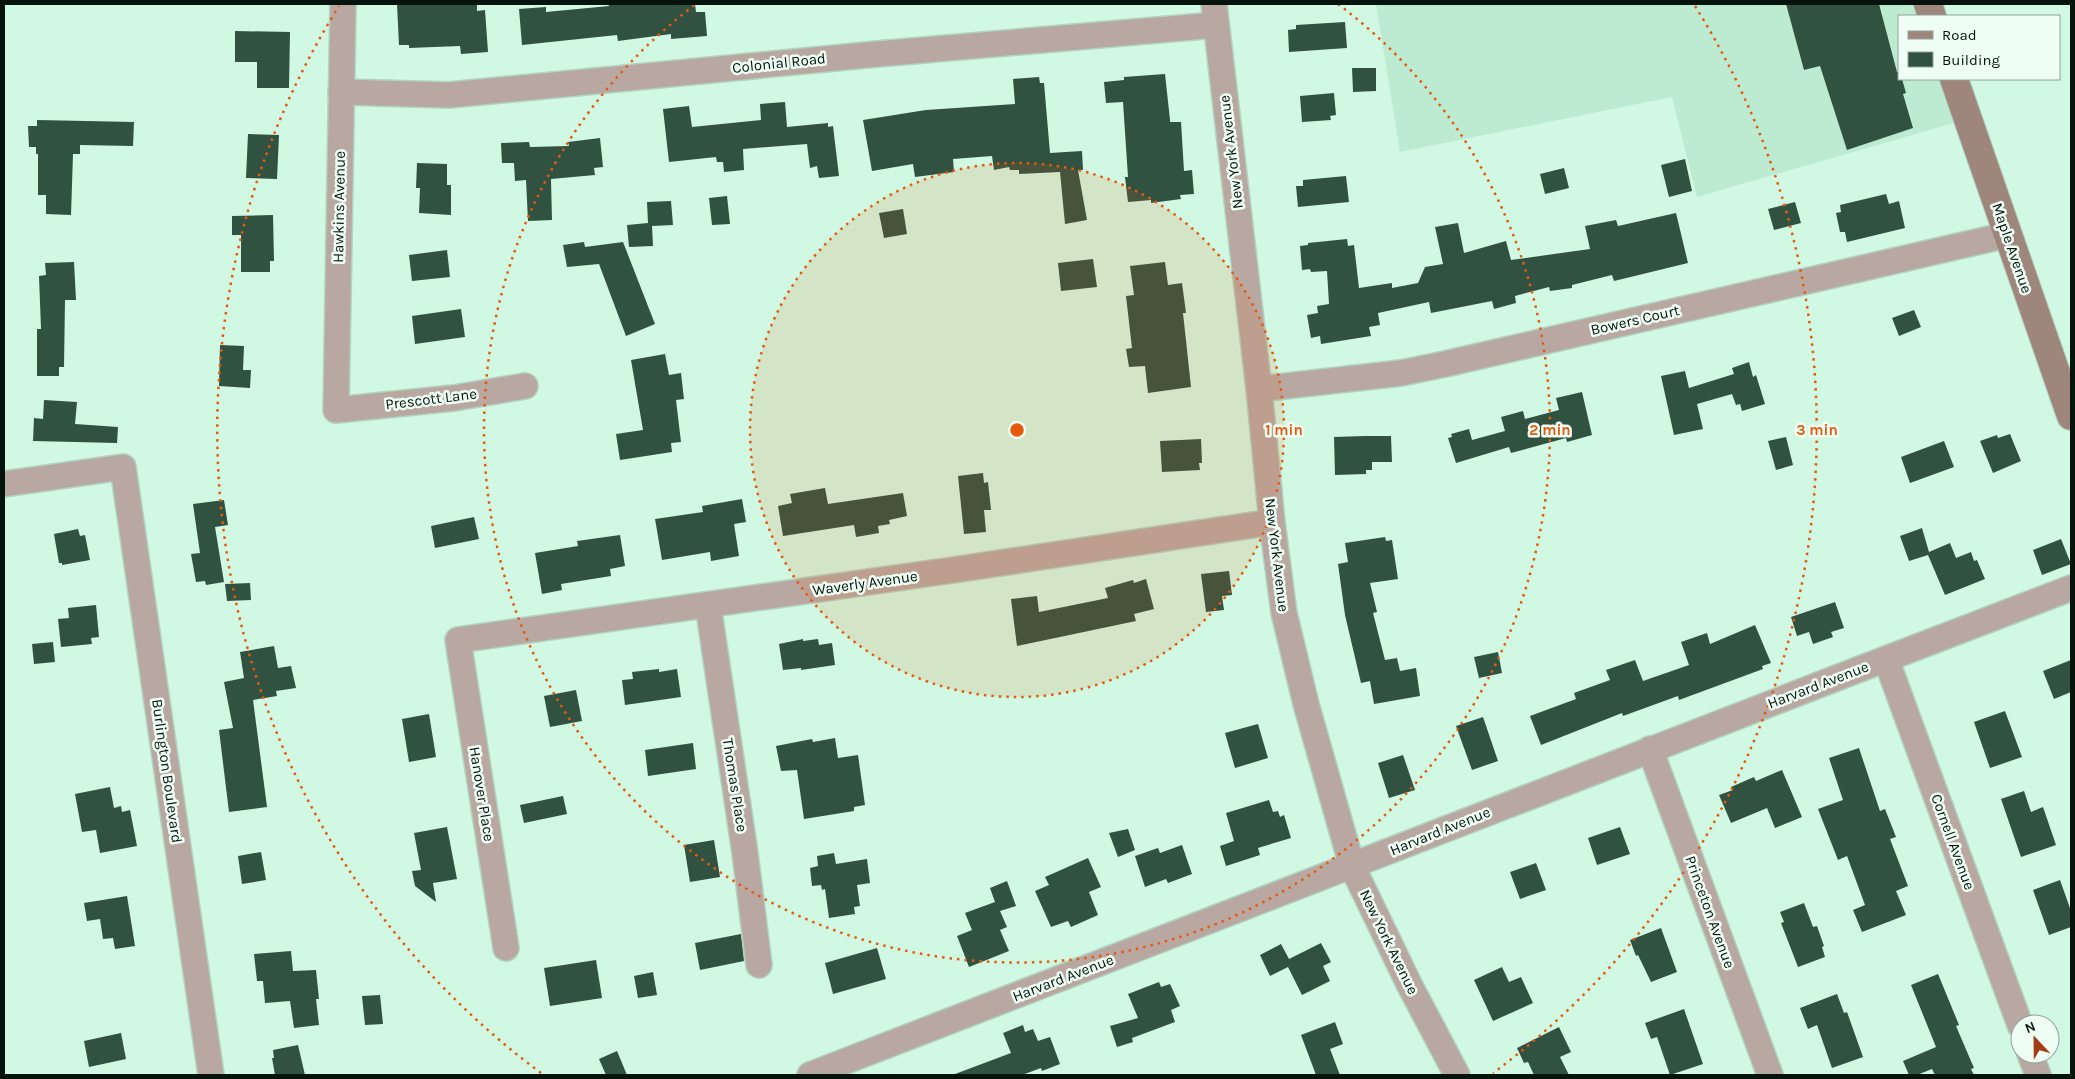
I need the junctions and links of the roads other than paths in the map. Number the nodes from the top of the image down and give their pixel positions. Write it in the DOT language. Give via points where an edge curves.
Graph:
graph roads {
  1 [pos="343,4"];
  2 [pos="1215,14"];
  3 [pos="1954,80"];
  4 [pos="341,92"];
  5 [pos="2007,235"];
  6 [pos="525,386"];
  7 [pos="1259,389"];
  8 [pos="2069,400"];
  9 [pos="336,410"];
  10 [pos="4,484"];
  11 [pos="1272,522"];
  12 [pos="2071,588"];
  13 [pos="708,605"];
  14 [pos="458,640"];
  15 [pos="1886,658"];
  16 [pos="1650,748"];
  17 [pos="1352,866"];
  18 [pos="506,948"];
  19 [pos="759,965"];
  20 [pos="2016,1014"];
  21 [pos="211,1075"];
  22 [pos="810,1075"];
  23 [pos="1457,1075"];
  24 [pos="1770,1075"];
  1 -- 4 [label="street, Hawkins Avenue"];
  2 -- 4 [label="street, Colonial Road" via="877,54 449,95"];
  2 -- 7 [label="street, New York Avenue"];
  3 -- 5 [label="main road, Maple Avenue"];
  4 -- 9 [label="street, Hawkins Avenue"];
  5 -- 7 [label="street, Bowers Court" via="1445,364 1400,373"];
  5 -- 8 [label="main road, Maple Avenue"];
  6 -- 9 [label="street, Prescott Lane"];
  7 -- 11 [label="street, New York Avenue"];
  10 -- 21 [label="street, Burlington Boulevard" via="123,467"];
  11 -- 13 [label="street, Waverly Avenue"];
  11 -- 17 [label="street, New York Avenue" via="1284,613 1303,695"];
  12 -- 15 [label="street, Harvard Avenue"];
  13 -- 14 [label="street, Waverly Avenue"];
  13 -- 19 [label="street, Thomas Place"];
  14 -- 18 [label="street, Hanover Place"];
  15 -- 16 [label="street, Harvard Avenue"];
  15 -- 20 [label="street, Cornell Avenue"];
  16 -- 17 [label="street, Harvard Avenue"];
  16 -- 24 [label="street, Princeton Avenue"];
  17 -- 22 [label="street, Harvard Avenue"];
  17 -- 23 [label="street, New York Avenue"];
}
